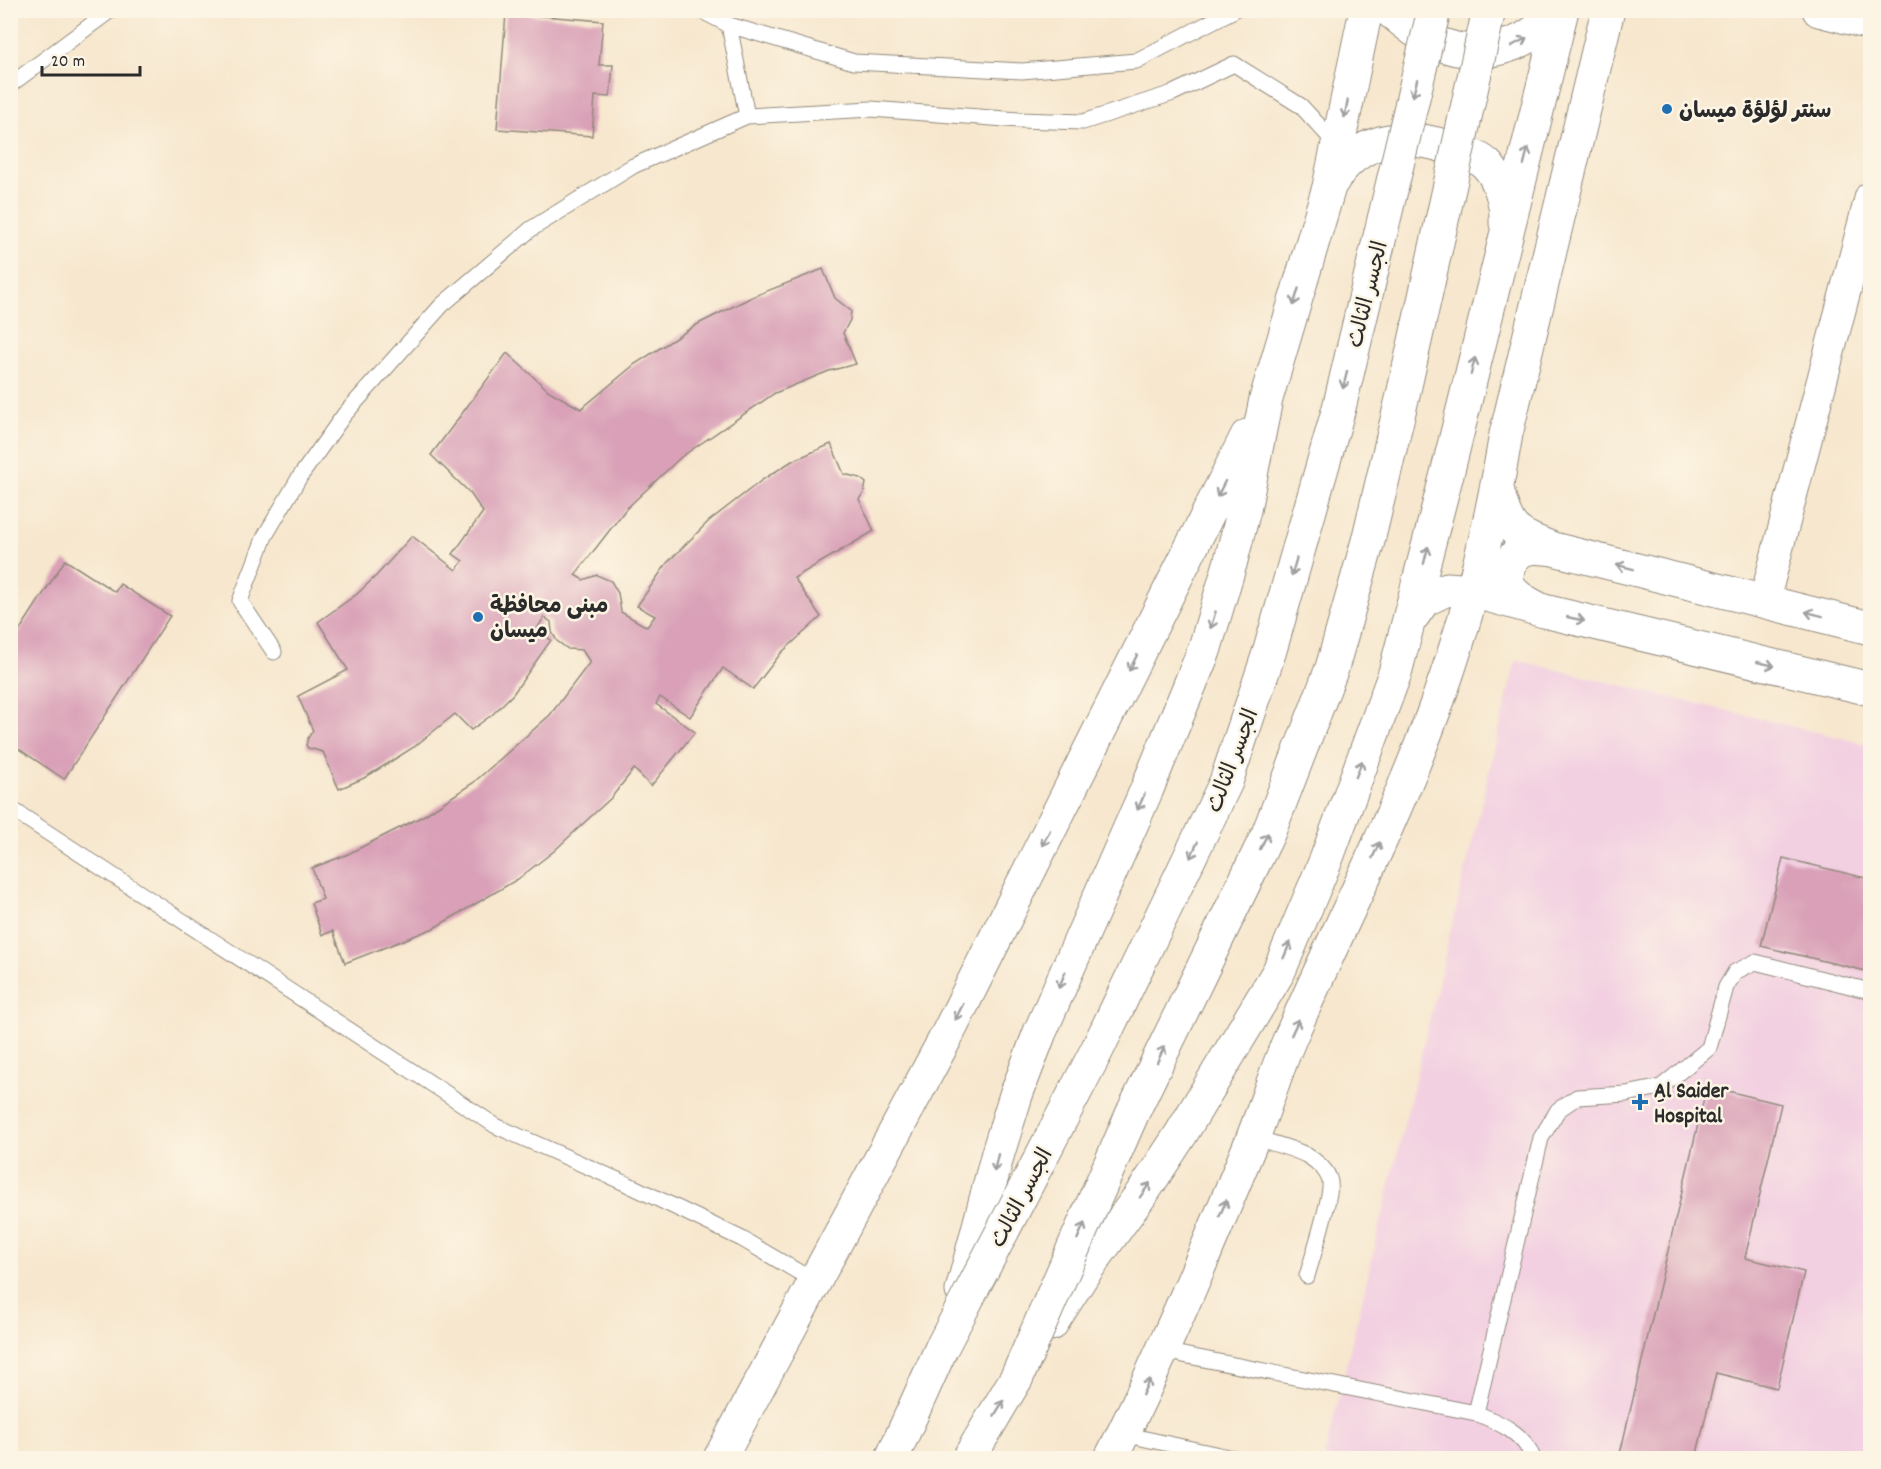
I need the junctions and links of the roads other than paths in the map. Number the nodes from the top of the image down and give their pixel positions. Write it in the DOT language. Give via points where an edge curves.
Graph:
graph roads {
  1 [pos="111,10"];
  2 [pos="699,10"];
  3 [pos="1234,10"];
  4 [pos="1366,10"];
  5 [pos="1389,10"];
  6 [pos="1434,10"];
  7 [pos="1489,10"];
  8 [pos="1555,10"];
  9 [pos="1562,10"];
  10 [pos="1608,10"];
  11 [pos="1819,10"];
  12 [pos="1870,23"];
  13 [pos="729,25"];
  14 [pos="10,85"];
  15 [pos="747,116"];
  16 [pos="1338,146"];
  17 [pos="1329,187"];
  18 [pos="1870,196"];
  19 [pos="1505,240"];
  20 [pos="1481,334"];
  21 [pos="1528,341"];
  22 [pos="1266,399"];
  23 [pos="1497,488"];
  24 [pos="1553,549"];
  25 [pos="1473,591"];
  26 [pos="1764,602"];
  27 [pos="1544,611"];
  28 [pos="1409,621"];
  29 [pos="1870,628"];
  30 [pos="274,652"];
  31 [pos="1870,689"];
  32 [pos="10,808"];
  33 [pos="1870,991"];
  34 [pos="1253,1137"];
  35 [pos="1307,1276"];
  36 [pos="814,1281"];
  37 [pos="940,1349"];
  38 [pos="1163,1351"];
  39 [pos="1017,1377"];
  40 [pos="1476,1413"];
  41 [pos="1117,1446"];
  42 [pos="720,1458"];
  43 [pos="892,1458"];
  44 [pos="969,1458"];
  45 [pos="1233,1458"];
  46 [pos="1533,1458"];
  1 -- 14 [label="lane"];
  2 -- 13 [label="lane"];
  3 -- 13 [label="lane" via="1136,61 1022,71 854,62"];
  4 -- 16 [label="street, one-way"];
  5 -- 8 [label="street, one-way" via="1435,42 1457,50 1484,51 1511,47 1532,35"];
  6 -- 37 [label="street, الجسر الثالث, one-way, bridge" via="1339,408 1270,650 1226,782 1097,1050"];
  39 -- 7 [label="street, one-way, bridge" via="1133,1112 1268,834 1332,668 1403,395"];
  19 -- 9 [label="street, one-way"];
  10 -- 21 [label="street"];
  11 -- 12 [label="street"];
  13 -- 15 [label="lane"];
  15 -- 16 [label="lane" via="871,109 1083,122 1173,93 1234,64 1301,106"];
  15 -- 30 [label="lane" via="633,166 531,229 442,305 352,407 299,478 271,526 240,601"];
  16 -- 17 [label="street"];
  17 -- 19 [label="street" via="1354,155 1378,142 1408,139 1436,143 1488,165 1500,187 1506,218"];
  17 -- 22 [label="street, one-way"];
  18 -- 26 [label="street"];
  19 -- 20 [label="street"];
  20 -- 21 [label="street"];
  28 -- 20 [label="street, one-way"];
  21 -- 23 [label="street"];
  22 -- 36 [label="street, one-way" via="945,1040"];
  22 -- 37 [label="street, one-way, bridge" via="1244,510 1204,651 1016,1095 967,1278"];
  23 -- 24 [label="street" via="1509,527"];
  23 -- 25 [label="street"];
  26 -- 24 [label="street, one-way"];
  24 -- 27 [label="street" via="1522,550 1508,569 1513,592"];
  25 -- 27 [label="street"];
  25 -- 28 [label="street" via="1447,588 1424,600"];
  34 -- 25 [label="street, one-way" via="1290,1038 1397,805 1452,661"];
  29 -- 26 [label="street, one-way"];
  27 -- 31 [label="street, one-way"];
  39 -- 28 [label="street, one-way, bridge" via="1181,1134 1279,971 1326,860 1395,673"];
  32 -- 36 [label="lane" via="496,1126 742,1239"];
  33 -- 40 [label="lane" via="1755,962 1735,972 1726,987 1709,1048 1661,1087 1626,1094 1577,1096 1558,1110 1541,1138"];
  34 -- 35 [label="lane" via="1304,1154 1325,1171 1330,1182"];
  38 -- 34 [label="street, one-way"];
  36 -- 42 [label="street"];
  37 -- 43 [label="street, الجسر الثالث, bridge"];
  38 -- 40 [label="lane"];
  41 -- 38 [label="street, one-way"];
  44 -- 39 [label="street, one-way, bridge"];
  40 -- 46 [label="lane" via="1504,1424 1529,1447"];
  41 -- 45 [label="lane"];
}
